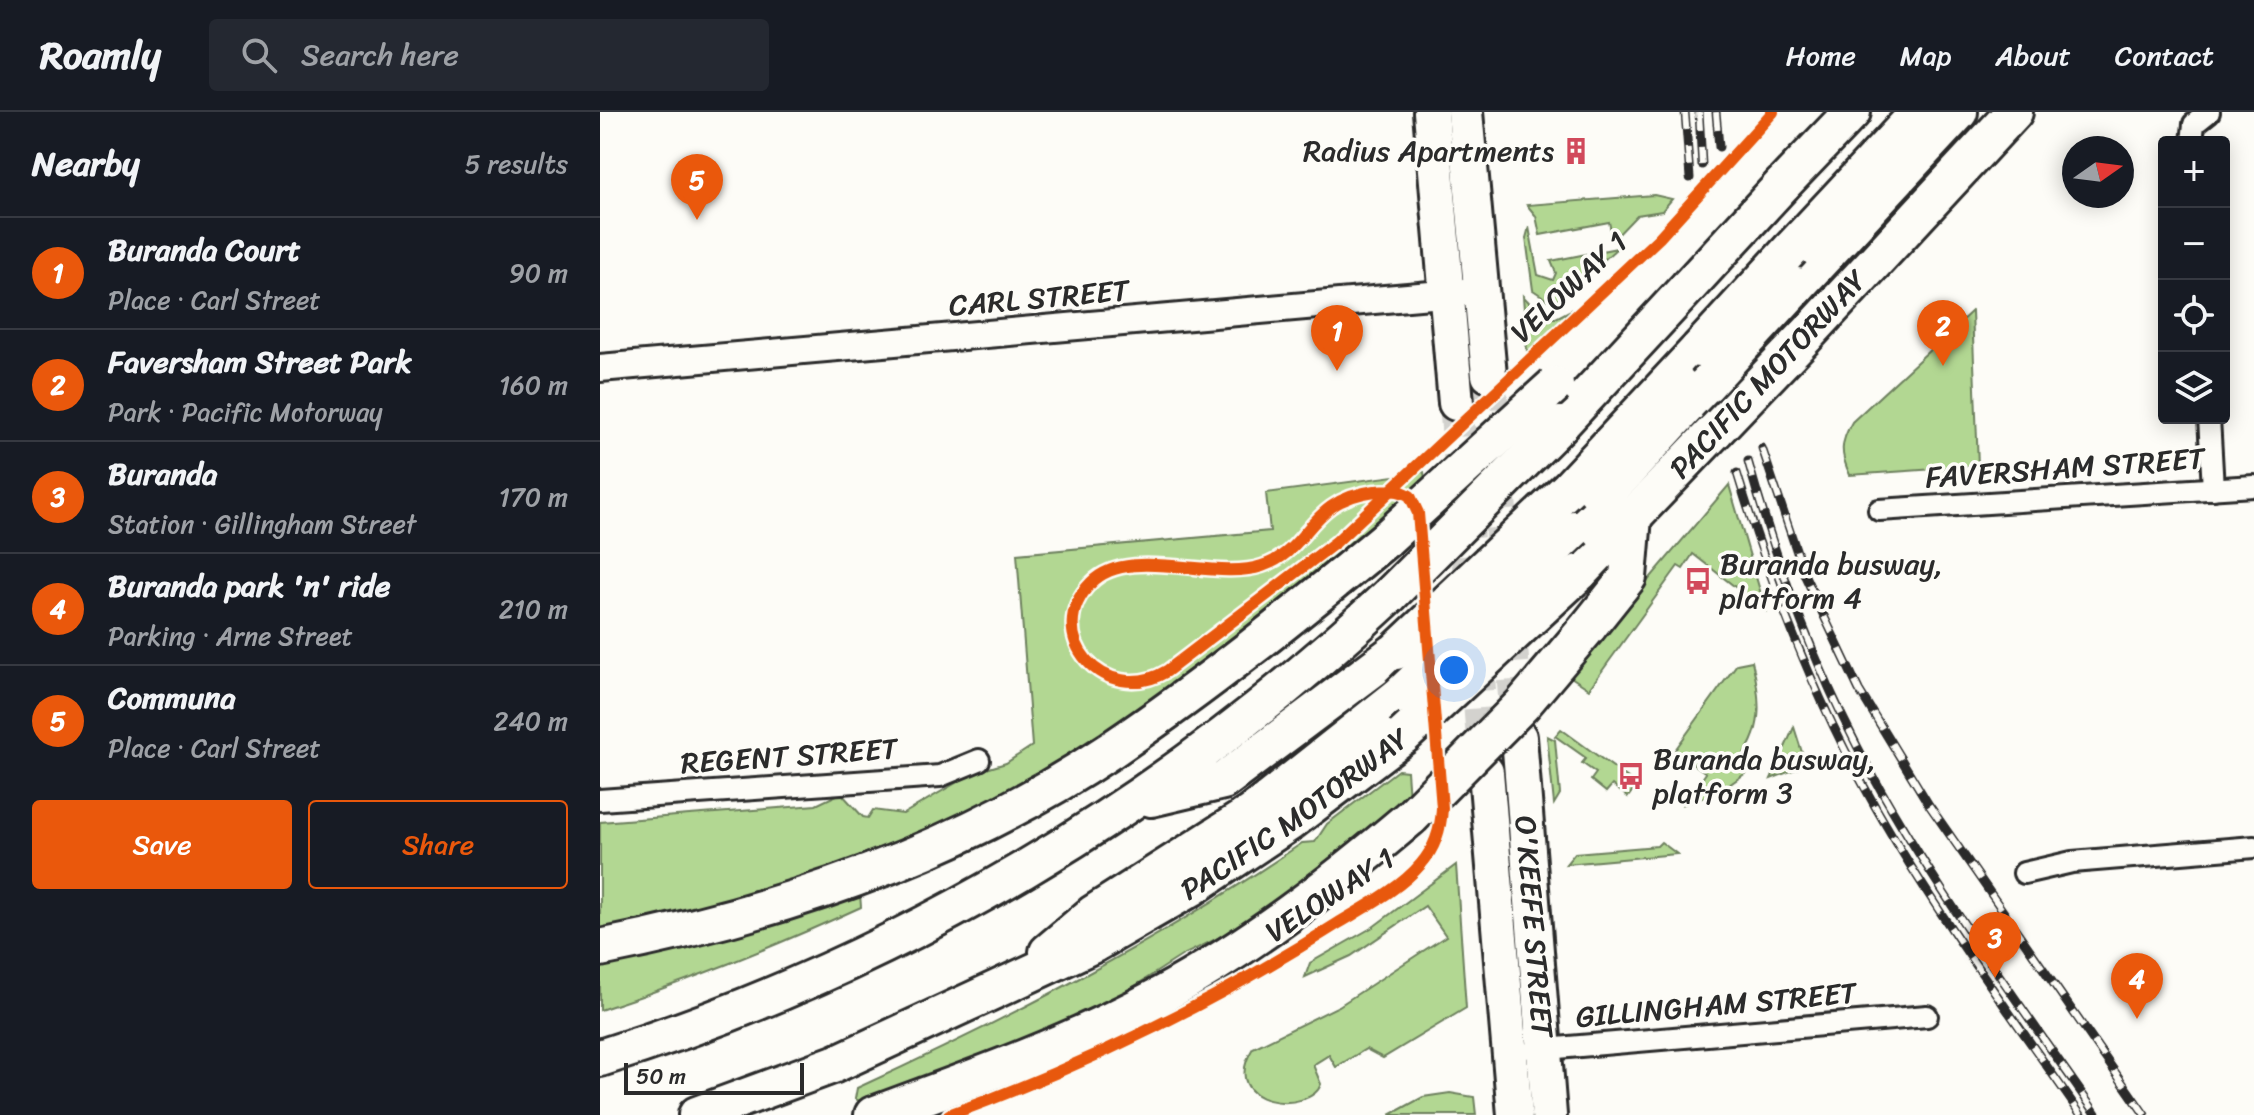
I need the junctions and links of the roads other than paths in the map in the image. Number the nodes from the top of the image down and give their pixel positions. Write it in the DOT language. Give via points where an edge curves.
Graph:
graph roads {
  1 [pos="1431,112"];
  2 [pos="1465,112"];
  3 [pos="1852,112"];
  4 [pos="1919,112"];
  5 [pos="1959,112"];
  6 [pos="2014,112"];
  7 [pos="2203,115"];
  8 [pos="2194,136"];
  9 [pos="1483,289"];
  10 [pos="1446,294"];
  11 [pos="1625,355"];
  12 [pos="600,368"];
  13 [pos="1489,375"];
  14 [pos="1456,403"];
  15 [pos="2209,424"];
  16 [pos="2254,486"];
  17 [pos="2213,489"];
  18 [pos="1879,510"];
  19 [pos="1633,517"];
  20 [pos="1519,737"];
  21 [pos="979,760"];
  22 [pos="1486,772"];
  23 [pos="600,800"];
  24 [pos="1131,803"];
  25 [pos="2254,847"];
  26 [pos="2024,873"];
  27 [pos="600,948"];
  28 [pos="1016,979"];
  29 [pos="1927,1016"];
  30 [pos="1544,1050"];
  31 [pos="1510,1051"];
  32 [pos="600,1058"];
  33 [pos="697,1115"];
  34 [pos="873,1115"];
  35 [pos="1515,1115"];
  36 [pos="1549,1115"];
  1 -- 10 [label="highway"];
  2 -- 9 [label="highway"];
  3 -- 11 [label="highway, bridge"];
  4 -- 24 [label="highway, bridge" via="1569,488 1396,651 1223,781"];
  5 -- 28 [label="highway, bridge" via="1574,529 1400,695 1250,814 1093,914"];
  6 -- 19 [label="highway, PACIFIC MOTORWAY, bridge"];
  7 -- 8 [label="street"];
  9 -- 10 [label="street, CARL STREET"];
  9 -- 13 [label="highway"];
  10 -- 12 [label="street, CARL STREET"];
  10 -- 14 [label="highway"];
  11 -- 24 [label="highway, bridge" via="1390,595 1243,724"];
  11 -- 27 [label="highway, bridge" via="1555,385 1295,615 1122,742 983,823 917,855 804,895"];
  15 -- 17 [label="street"];
  16 -- 17 [label="street, FAVERSHAM STREET"];
  17 -- 18 [label="street, FAVERSHAM STREET"];
  19 -- 28 [label="highway, PACIFIC MOTORWAY, bridge" via="1403,736 1290,822 1094,944"];
  19 -- 34 [label="highway, bridge" via="1628,577 1522,705 1411,817 1295,911 1158,996 1022,1059"];
  20 -- 30 [label="highway, O'KEEFE STREET"];
  21 -- 23 [label="street, REGENT STREET" via="940,776"];
  22 -- 31 [label="highway, O'KEEFE STREET"];
  24 -- 32 [label="highway" via="993,890 917,929 730,1013"];
  25 -- 26 [label="street" via="2072,862"];
  28 -- 33 [label="highway, PACIFIC MOTORWAY" via="835,1064"];
  29 -- 30 [label="street, GILLINGHAM STREET"];
  30 -- 31 [label="street, GILLINGHAM STREET"];
  30 -- 36 [label="highway, O'KEEFE STREET"];
  31 -- 35 [label="highway, O'KEEFE STREET"];
}
